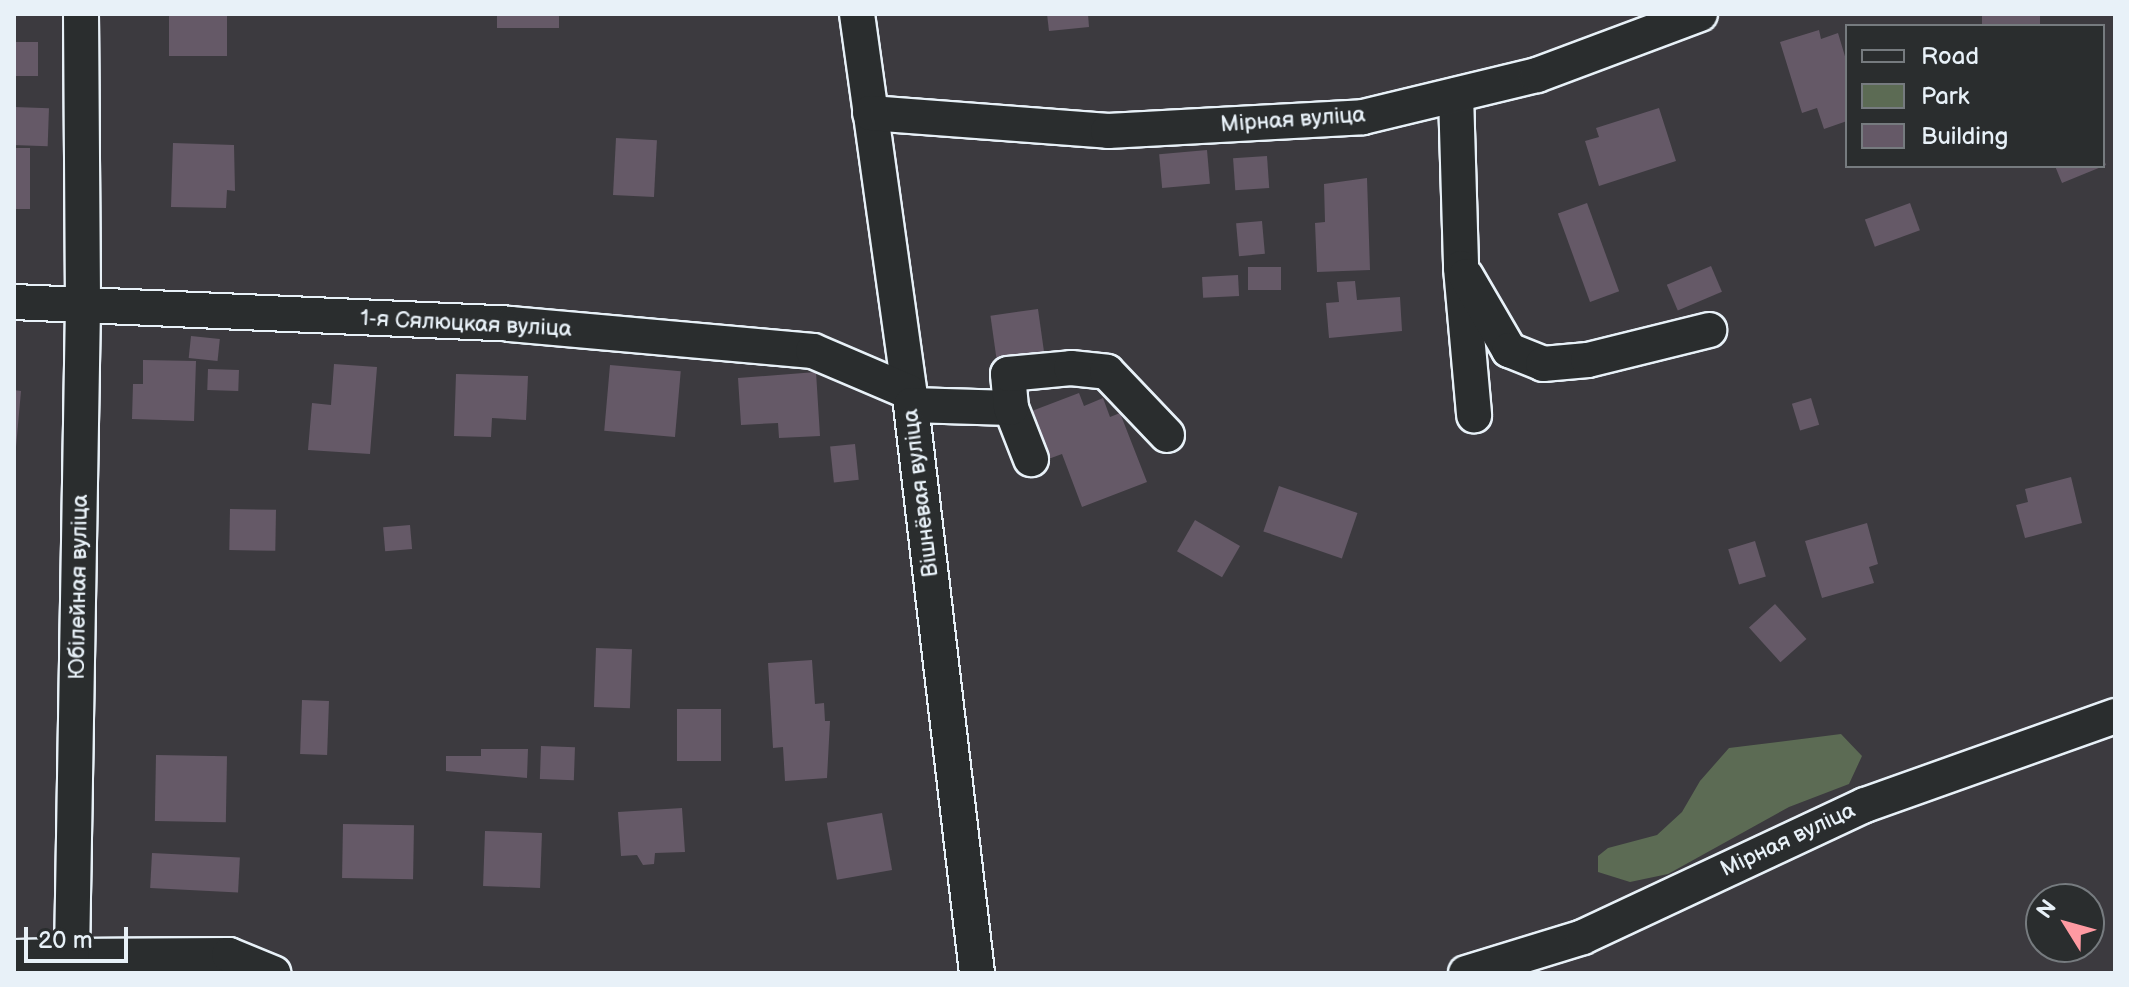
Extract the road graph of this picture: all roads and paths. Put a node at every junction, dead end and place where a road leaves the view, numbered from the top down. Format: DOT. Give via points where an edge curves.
graph roads {
  1 [pos="81,14"];
  2 [pos="857,14"];
  3 [pos="1700,14"];
  4 [pos="1456,95"];
  5 [pos="870,113"];
  6 [pos="1461,268"];
  7 [pos="14,302"];
  8 [pos="83,306"];
  9 [pos="1709,330"];
  10 [pos="910,399"];
  11 [pos="1011,408"];
  12 [pos="1474,415"];
  13 [pos="1167,435"];
  14 [pos="1031,459"];
  15 [pos="2115,716"];
  16 [pos="72,956"];
  17 [pos="14,957"];
  18 [pos="273,973"];
  19 [pos="977,973"];
  20 [pos="1466,973"];
  1 -- 8 [label="street, Юбілейная вуліца"];
  2 -- 5 [label="street, Вішнёвая вуліца"];
  3 -- 4 [label="street, Мірная вуліца" via="1537,75"];
  4 -- 5 [label="street, Мірная вуліца" via="1363,117 1108,131"];
  4 -- 6 [label="street"];
  5 -- 10 [label="street, Вішнёвая вуліца"];
  6 -- 9 [label="street" via="1509,350 1543,364 1588,360"];
  6 -- 12 [label="street"];
  7 -- 8 [label="street, 1-я Сялюцкая вуліца"];
  8 -- 10 [label="street, 1-я Сялюцкая вуліца" via="510,324 813,351"];
  8 -- 16 [label="street, Юбілейная вуліца"];
  10 -- 11 [label="street"];
  10 -- 19 [label="street, Вішнёвая вуліца"];
  11 -- 13 [label="street" via="1008,374 1071,368 1107,372"];
  11 -- 14 [label="street"];
  15 -- 20 [label="street, Мірная вуліца" via="1865,805 1583,937"];
  16 -- 17 [label="street"];
  16 -- 18 [label="street" via="229,955"];
}
